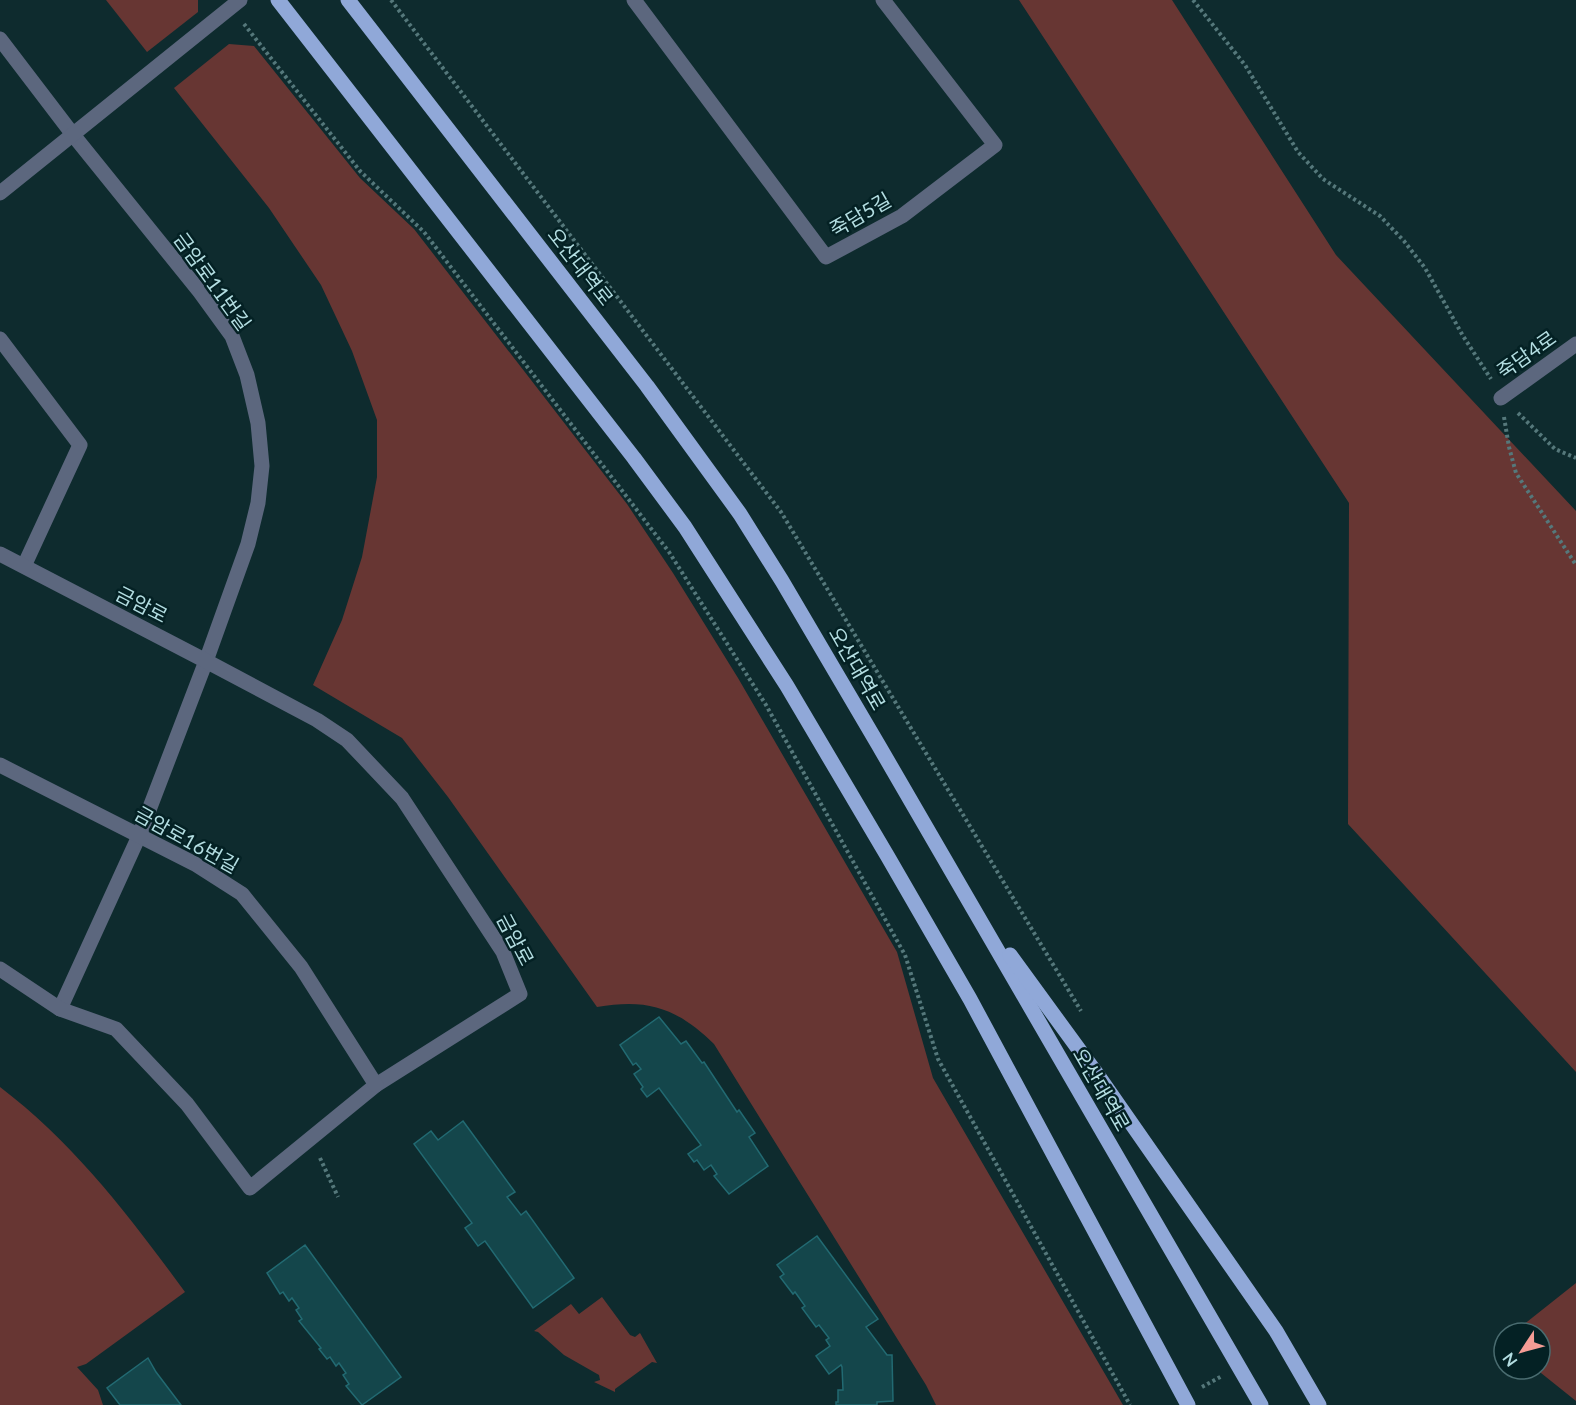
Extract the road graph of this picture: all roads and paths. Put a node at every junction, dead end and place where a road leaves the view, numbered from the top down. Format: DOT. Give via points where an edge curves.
graph roads {
  1 [pos="278,0"];
  2 [pos="348,0"];
  3 [pos="634,0"];
  4 [pos="883,0"];
  5 [pos="1193,0"];
  6 [pos="236,4"];
  7 [pos="0,39"];
  8 [pos="74,136"];
  9 [pos="0,193"];
  10 [pos="0,339"];
  11 [pos="1576,344"];
  12 [pos="1501,398"];
  13 [pos="1576,458"];
  14 [pos="0,554"];
  15 [pos="1576,565"];
  16 [pos="24,566"];
  17 [pos="206,661"];
  18 [pos="0,765"];
  19 [pos="139,836"];
  20 [pos="965,893"];
  21 [pos="0,969"];
  22 [pos="60,1008"];
  23 [pos="376,1085"];
  24 [pos="311,1138"];
  25 [pos="339,1197"];
  26 [pos="1130,1405"];
  27 [pos="1188,1405"];
  28 [pos="1261,1405"];
  29 [pos="1319,1405"];
  1 -- 27 [label="main road" via="691,537 787,686 946,958"];
  2 -- 20 [label="main road, 오산대역로" via="647,386 740,514"];
  3 -- 4 [label="street, 죽담5길" via="826,257 902,216 995,146"];
  5 -- 12 [label="path" via="1245,65 1298,152 1323,179 1380,216 1425,268"];
  6 -- 8 [label="street"];
  6 -- 26 [label="path" via="360,171 424,232 669,552 766,705 904,955 938,1059"];
  7 -- 8 [label="street, 금암로11번길"];
  8 -- 9 [label="street"];
  8 -- 17 [label="street, 금암로11번길" via="200,292 231,336 248,375 262,466 258,503 248,544"];
  10 -- 16 [label="street" via="80,445"];
  11 -- 12 [label="street, 죽담4로"];
  12 -- 13 [label="path" via="1555,449"];
  12 -- 15 [label="path" via="1516,473"];
  14 -- 16 [label="street, 금암로"];
  16 -- 17 [label="street, 금암로"];
  17 -- 19 [label="street, 금암로11번길"];
  17 -- 23 [label="street, 금암로" via="347,740 402,798 503,952 520,994"];
  18 -- 19 [label="street, 금암로16번길"];
  19 -- 22 [label="street, 금암로11번길"];
  19 -- 23 [label="street, 금암로16번길" via="195,864 242,894 302,967"];
  20 -- 28 [label="main road, 오산대역로"];
  20 -- 29 [label="main road" via="1100,1077 1270,1322"];
  21 -- 22 [label="street, 금암로"];
  22 -- 24 [label="street, 금암로" via="116,1029 187,1104 250,1188"];
  23 -- 24 [label="street, 금암로"];
  24 -- 25 [label="path"];
}
